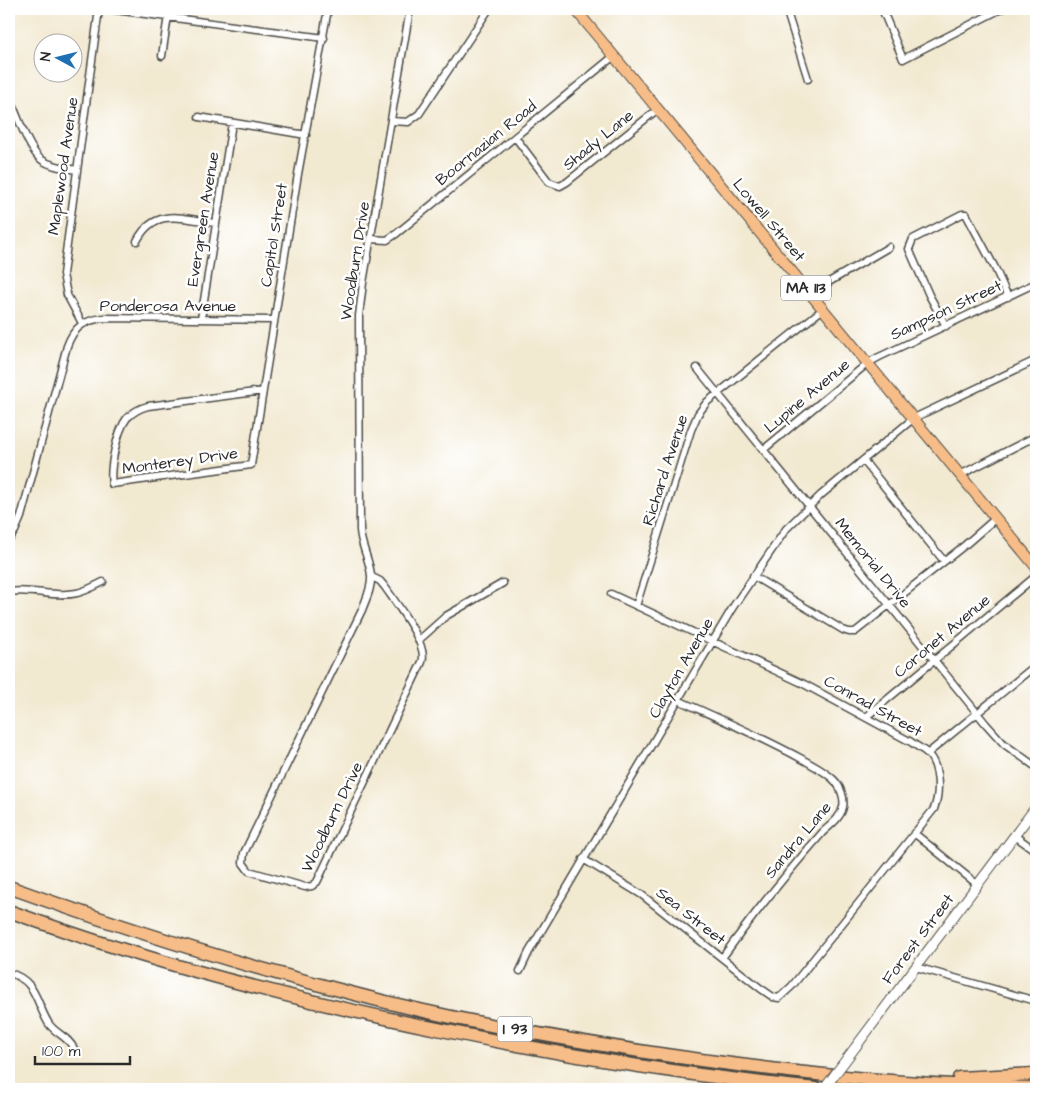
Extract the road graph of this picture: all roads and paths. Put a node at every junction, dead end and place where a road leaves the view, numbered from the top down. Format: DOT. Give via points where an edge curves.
graph roads {
  1 [pos="99,9"];
  2 [pos="108,9"];
  3 [pos="169,9"];
  4 [pos="328,9"];
  5 [pos="410,9"];
  6 [pos="488,9"];
  7 [pos="575,9"];
  8 [pos="786,9"];
  9 [pos="882,9"];
  10 [pos="1001,9"];
  11 [pos="168,17"];
  12 [pos="324,38"];
  13 [pos="162,56"];
  14 [pos="614,56"];
  15 [pos="808,79"];
  16 [pos="9,94"];
  17 [pos="658,109"];
  18 [pos="198,117"];
  19 [pos="391,121"];
  20 [pos="232,123"];
  21 [pos="306,134"];
  22 [pos="515,137"];
  23 [pos="77,170"];
  24 [pos="216,223"];
  25 [pos="371,239"];
  26 [pos="137,241"];
  27 [pos="888,247"];
  28 [pos="1036,283"];
  29 [pos="810,293"];
  30 [pos="1008,297"];
  31 [pos="824,309"];
  32 [pos="201,319"];
  33 [pos="274,320"];
  34 [pos="82,323"];
  35 [pos="946,326"];
  36 [pos="1036,360"];
  37 [pos="868,363"];
  38 [pos="697,368"];
  39 [pos="263,391"];
  40 [pos="718,394"];
  41 [pos="914,418"];
  42 [pos="1036,436"];
  43 [pos="764,450"];
  44 [pos="863,460"];
  45 [pos="251,465"];
  46 [pos="960,474"];
  47 [pos="809,506"];
  48 [pos="996,518"];
  49 [pos="9,539"];
  50 [pos="944,561"];
  51 [pos="1036,567"];
  52 [pos="753,576"];
  53 [pos="1036,576"];
  54 [pos="372,577"];
  55 [pos="103,582"];
  56 [pos="503,583"];
  57 [pos="9,592"];
  58 [pos="611,594"];
  59 [pos="889,605"];
  60 [pos="636,606"];
  61 [pos="419,640"];
  62 [pos="713,641"];
  63 [pos="934,660"];
  64 [pos="1036,665"];
  65 [pos="678,700"];
  66 [pos="977,713"];
  67 [pos="866,717"];
  68 [pos="927,754"];
  69 [pos="1036,767"];
  70 [pos="1036,808"];
  71 [pos="914,833"];
  72 [pos="1015,836"];
  73 [pos="1036,852"];
  74 [pos="584,859"];
  75 [pos="978,885"];
  76 [pos="9,888"];
  77 [pos="9,911"];
  78 [pos="722,958"];
  79 [pos="916,967"];
  80 [pos="520,971"];
  81 [pos="9,973"];
  82 [pos="779,998"];
  83 [pos="1036,1000"];
  84 [pos="74,1049"];
  85 [pos="1036,1074"];
  86 [pos="886,1080"];
  87 [pos="1036,1088"];
  88 [pos="816,1089"];
  89 [pos="824,1089"];
  1 -- 23 [label="street, Maplewood Avenue"];
  2 -- 11 [label="street"];
  3 -- 11 [label="street"];
  4 -- 12 [label="street, Capitol Street"];
  5 -- 19 [label="street, Woodburn Drive"];
  6 -- 19 [label="street" via="419,114 408,122"];
  7 -- 14 [label="main road, Lowell Street / MA 113"];
  8 -- 15 [label="street"];
  9 -- 10 [label="street" via="903,59"];
  11 -- 12 [label="street"];
  11 -- 13 [label="street"];
  12 -- 21 [label="street, Capitol Street"];
  14 -- 17 [label="main road, Lowell Street / MA 113"];
  14 -- 22 [label="street, Boornazian Road"];
  16 -- 23 [label="street" via="38,156 50,164"];
  17 -- 22 [label="street, Shady Lane" via="560,186 549,182"];
  17 -- 29 [label="main road, Lowell Street / MA 113"];
  18 -- 20 [label="street"];
  19 -- 25 [label="street, Woodburn Drive"];
  20 -- 21 [label="street"];
  20 -- 24 [label="street, Evergreen Avenue"];
  21 -- 33 [label="street, Capitol Street"];
  22 -- 25 [label="street, Boornazian Road" via="391,238 382,241"];
  23 -- 34 [label="street, Maplewood Avenue" via="63,274 67,295"];
  24 -- 26 [label="street" via="167,216 151,222"];
  24 -- 32 [label="street, Evergreen Avenue"];
  25 -- 54 [label="street, Woodburn Drive" via="358,331 360,530"];
  27 -- 29 [label="street"];
  28 -- 30 [label="street, Sampson Street"];
  29 -- 31 [label="main road, Lowell Street / MA 113"];
  30 -- 35 [label="street, Sampson Street"];
  30 -- 35 [label="street" via="966,214 962,214 913,239 909,249"];
  31 -- 37 [label="main road, Lowell Street / MA 113"];
  31 -- 40 [label="street, Richard Avenue"];
  32 -- 33 [label="street, Ponderosa Avenue"];
  32 -- 34 [label="street, Ponderosa Avenue" via="104,318"];
  33 -- 39 [label="street, Capitol Street"];
  34 -- 49 [label="street, Ponderosa Avenue" via="67,346 23,509"];
  35 -- 37 [label="street, Sampson Street"];
  36 -- 41 [label="street, Clayton Avenue"];
  37 -- 41 [label="main road, Lowell Street / MA 113"];
  37 -- 43 [label="street, Lupine Avenue"];
  38 -- 40 [label="street, Memorial Drive"];
  39 -- 45 [label="street, Capitol Street"];
  39 -- 45 [label="street, Monterey Drive" via="138,410 127,418 121,429 111,476 112,484"];
  40 -- 43 [label="street, Memorial Drive"];
  40 -- 60 [label="street, Richard Avenue" via="702,407 694,422"];
  41 -- 44 [label="street, Clayton Avenue"];
  41 -- 46 [label="main road, Lowell Street / MA 113"];
  42 -- 46 [label="street"];
  43 -- 47 [label="street, Memorial Drive"];
  44 -- 47 [label="street, Clayton Avenue"];
  44 -- 50 [label="street"];
  46 -- 48 [label="main road, Lowell Street / MA 113"];
  47 -- 52 [label="street, Clayton Avenue" via="786,529"];
  47 -- 59 [label="street, Memorial Drive"];
  48 -- 50 [label="street"];
  48 -- 51 [label="main road, Lowell Street / MA 113"];
  50 -- 59 [label="street"];
  52 -- 59 [label="street" via="850,632 855,632"];
  52 -- 62 [label="street, Clayton Avenue"];
  53 -- 63 [label="street, Coronet Avenue"];
  54 -- 61 [label="street, Woodburn Drive" via="385,587"];
  54 -- 61 [label="street, Woodburn Drive" via="362,610 244,853 242,861 247,869 305,887 317,882 422,662 424,652"];
  55 -- 57 [label="street" via="71,594 26,590"];
  56 -- 61 [label="street" via="446,616"];
  58 -- 60 [label="street, Conrad Street"];
  59 -- 63 [label="street, Memorial Drive"];
  60 -- 62 [label="street, Conrad Street"];
  62 -- 65 [label="street, Clayton Avenue"];
  62 -- 67 [label="street, Conrad Street"];
  63 -- 66 [label="street, Memorial Drive"];
  63 -- 67 [label="street, Coronet Avenue"];
  64 -- 66 [label="street"];
  65 -- 74 [label="street, Clayton Avenue"];
  65 -- 78 [label="street, Sandra Lane" via="776,745 822,771 840,788 843,798 843,808 838,817 778,885"];
  66 -- 68 [label="street"];
  66 -- 69 [label="street, Memorial Drive" via="1004,744"];
  67 -- 68 [label="street, Conrad Street"];
  68 -- 71 [label="street, Conrad Street" via="934,762 937,801"];
  70 -- 72 [label="street, Forest Street"];
  71 -- 75 [label="street"];
  71 -- 82 [label="street, Conrad Street"];
  72 -- 73 [label="street"];
  72 -- 75 [label="street, Forest Street"];
  74 -- 78 [label="street, Sea Street" via="642,895"];
  74 -- 80 [label="street, Clayton Avenue"];
  75 -- 79 [label="street, Forest Street"];
  76 -- 86 [label="highway, I 93" via="267,970 424,1011 634,1050 760,1068"];
  77 -- 88 [label="highway, I 93" via="88,939 346,1010 595,1060"];
  78 -- 82 [label="street, Sea Street" via="764,991"];
  79 -- 83 [label="street"];
  79 -- 89 [label="street, Forest Street, bridge"];
  81 -- 84 [label="street" via="29,985 49,1024"];
  85 -- 86 [label="highway"];
  86 -- 87 [label="highway, I 93"];
}
